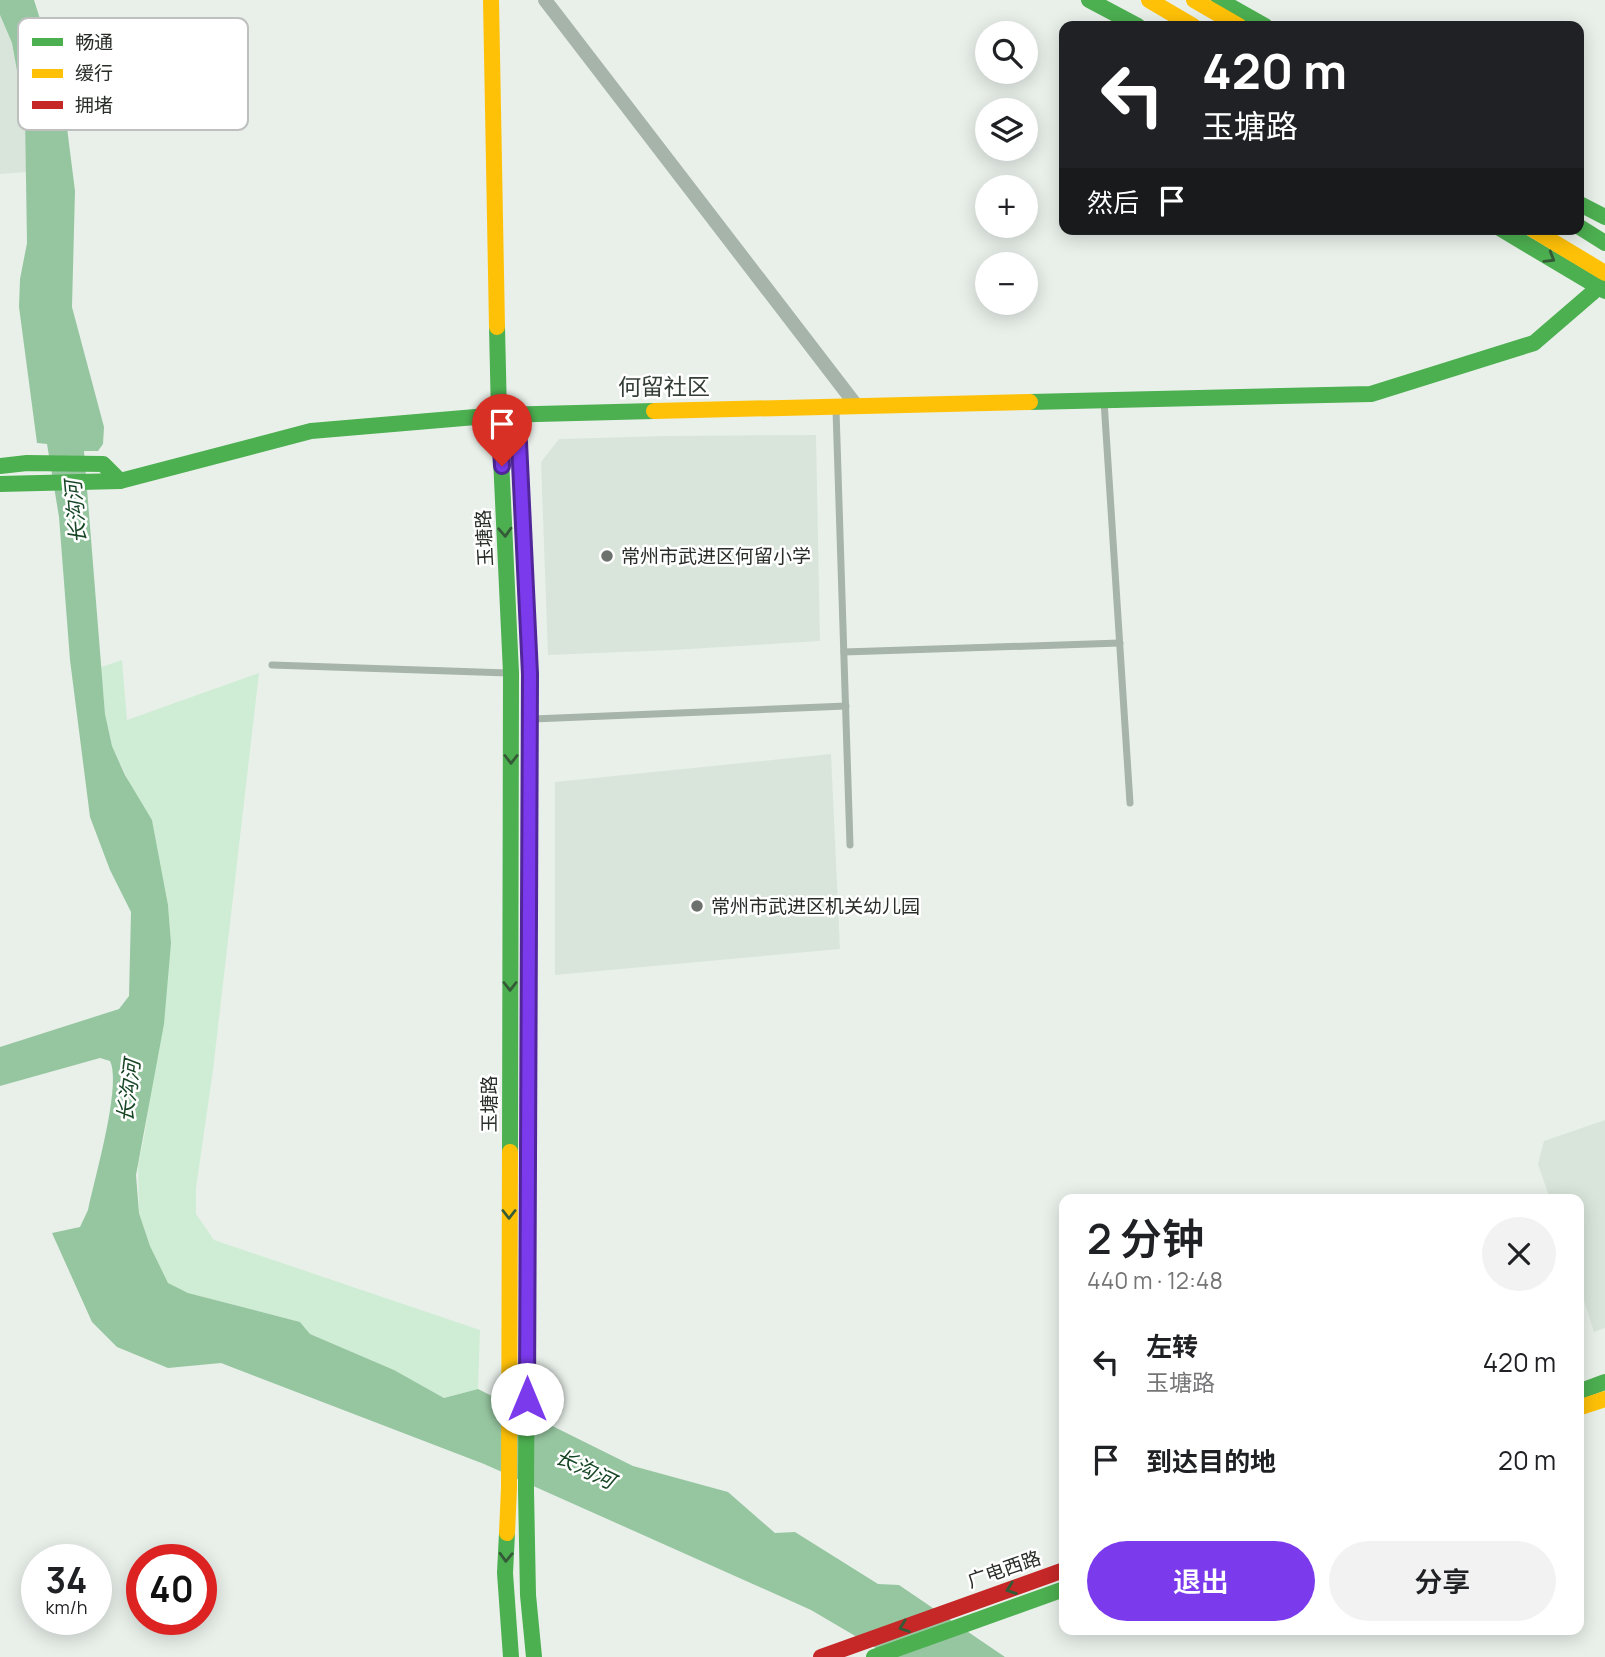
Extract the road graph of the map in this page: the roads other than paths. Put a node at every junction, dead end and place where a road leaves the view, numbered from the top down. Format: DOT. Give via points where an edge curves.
graph roads {
  1 [pos="491,0"];
  2 [pos="545,0"];
  3 [pos="1089,0"];
  4 [pos="1149,0"];
  5 [pos="1194,0"];
  6 [pos="1219,0"];
  7 [pos="1129,21"];
  8 [pos="1185,21"];
  9 [pos="1230,21"];
  10 [pos="1256,21"];
  11 [pos="1584,206"];
  12 [pos="1605,218"];
  13 [pos="1584,230"];
  14 [pos="1512,235"];
  15 [pos="1540,235"];
  16 [pos="1605,243"];
  17 [pos="1603,284"];
  18 [pos="1104,400"];
  19 [pos="856,405"];
  20 [pos="836,406"];
  21 [pos="499,415"];
  22 [pos="0,466"];
  23 [pos="120,481"];
  24 [pos="0,484"];
  25 [pos="1120,643"];
  26 [pos="844,652"];
  27 [pos="272,664"];
  28 [pos="511,673"];
  29 [pos="530,674"];
  30 [pos="846,706"];
  31 [pos="530,719"];
  32 [pos="511,721"];
  33 [pos="1130,803"];
  34 [pos="850,845"];
  35 [pos="1605,1382"];
  36 [pos="1584,1390"];
  37 [pos="1605,1399"];
  38 [pos="1584,1406"];
  39 [pos="1059,1572"];
  40 [pos="1059,1591"];
  41 [pos="511,1657"];
  42 [pos="534,1657"];
  43 [pos="821,1657"];
  44 [pos="874,1657"];
  1 -- 21 [label="main road"];
  2 -- 19 [label="street"];
  3 -- 7 [label="main road"];
  4 -- 8 [label="main road"];
  5 -- 9 [label="main road"];
  6 -- 10 [label="main road"];
  11 -- 12 [label="main road"];
  13 -- 16 [label="main road"];
  14 -- 17 [label="main road, one-way"];
  15 -- 17 [label="main road"];
  17 -- 18 [label="main road" via="1534,343 1371,394"];
  18 -- 19 [label="main road"];
  18 -- 25 [label="lane"];
  19 -- 20 [label="main road"];
  20 -- 21 [label="main road"];
  20 -- 26 [label="lane"];
  21 -- 23 [label="main road" via="311,431"];
  21 -- 28 [label="main road, 玉塘路, one-way"];
  21 -- 29 [label="main road, 玉塘路" via="519,442"];
  22 -- 23 [label="main road" via="98,464"];
  23 -- 24 [label="main road"];
  25 -- 26 [label="lane"];
  25 -- 33 [label="lane"];
  26 -- 30 [label="lane"];
  27 -- 28 [label="lane"];
  28 -- 29 [label="lane"];
  28 -- 32 [label="main road, 玉塘路"];
  29 -- 31 [label="main road, 玉塘路"];
  30 -- 31 [label="lane"];
  30 -- 34 [label="lane"];
  31 -- 32 [label="lane"];
  31 -- 42 [label="main road, 玉塘路" via="526,1490"];
  32 -- 41 [label="main road, 玉塘路, one-way" via="505,1573"];
  35 -- 36 [label="main road"];
  37 -- 38 [label="main road"];
  39 -- 43 [label="main road, 广电西路, one-way"];
  40 -- 44 [label="main road, 广电西路"];
}
